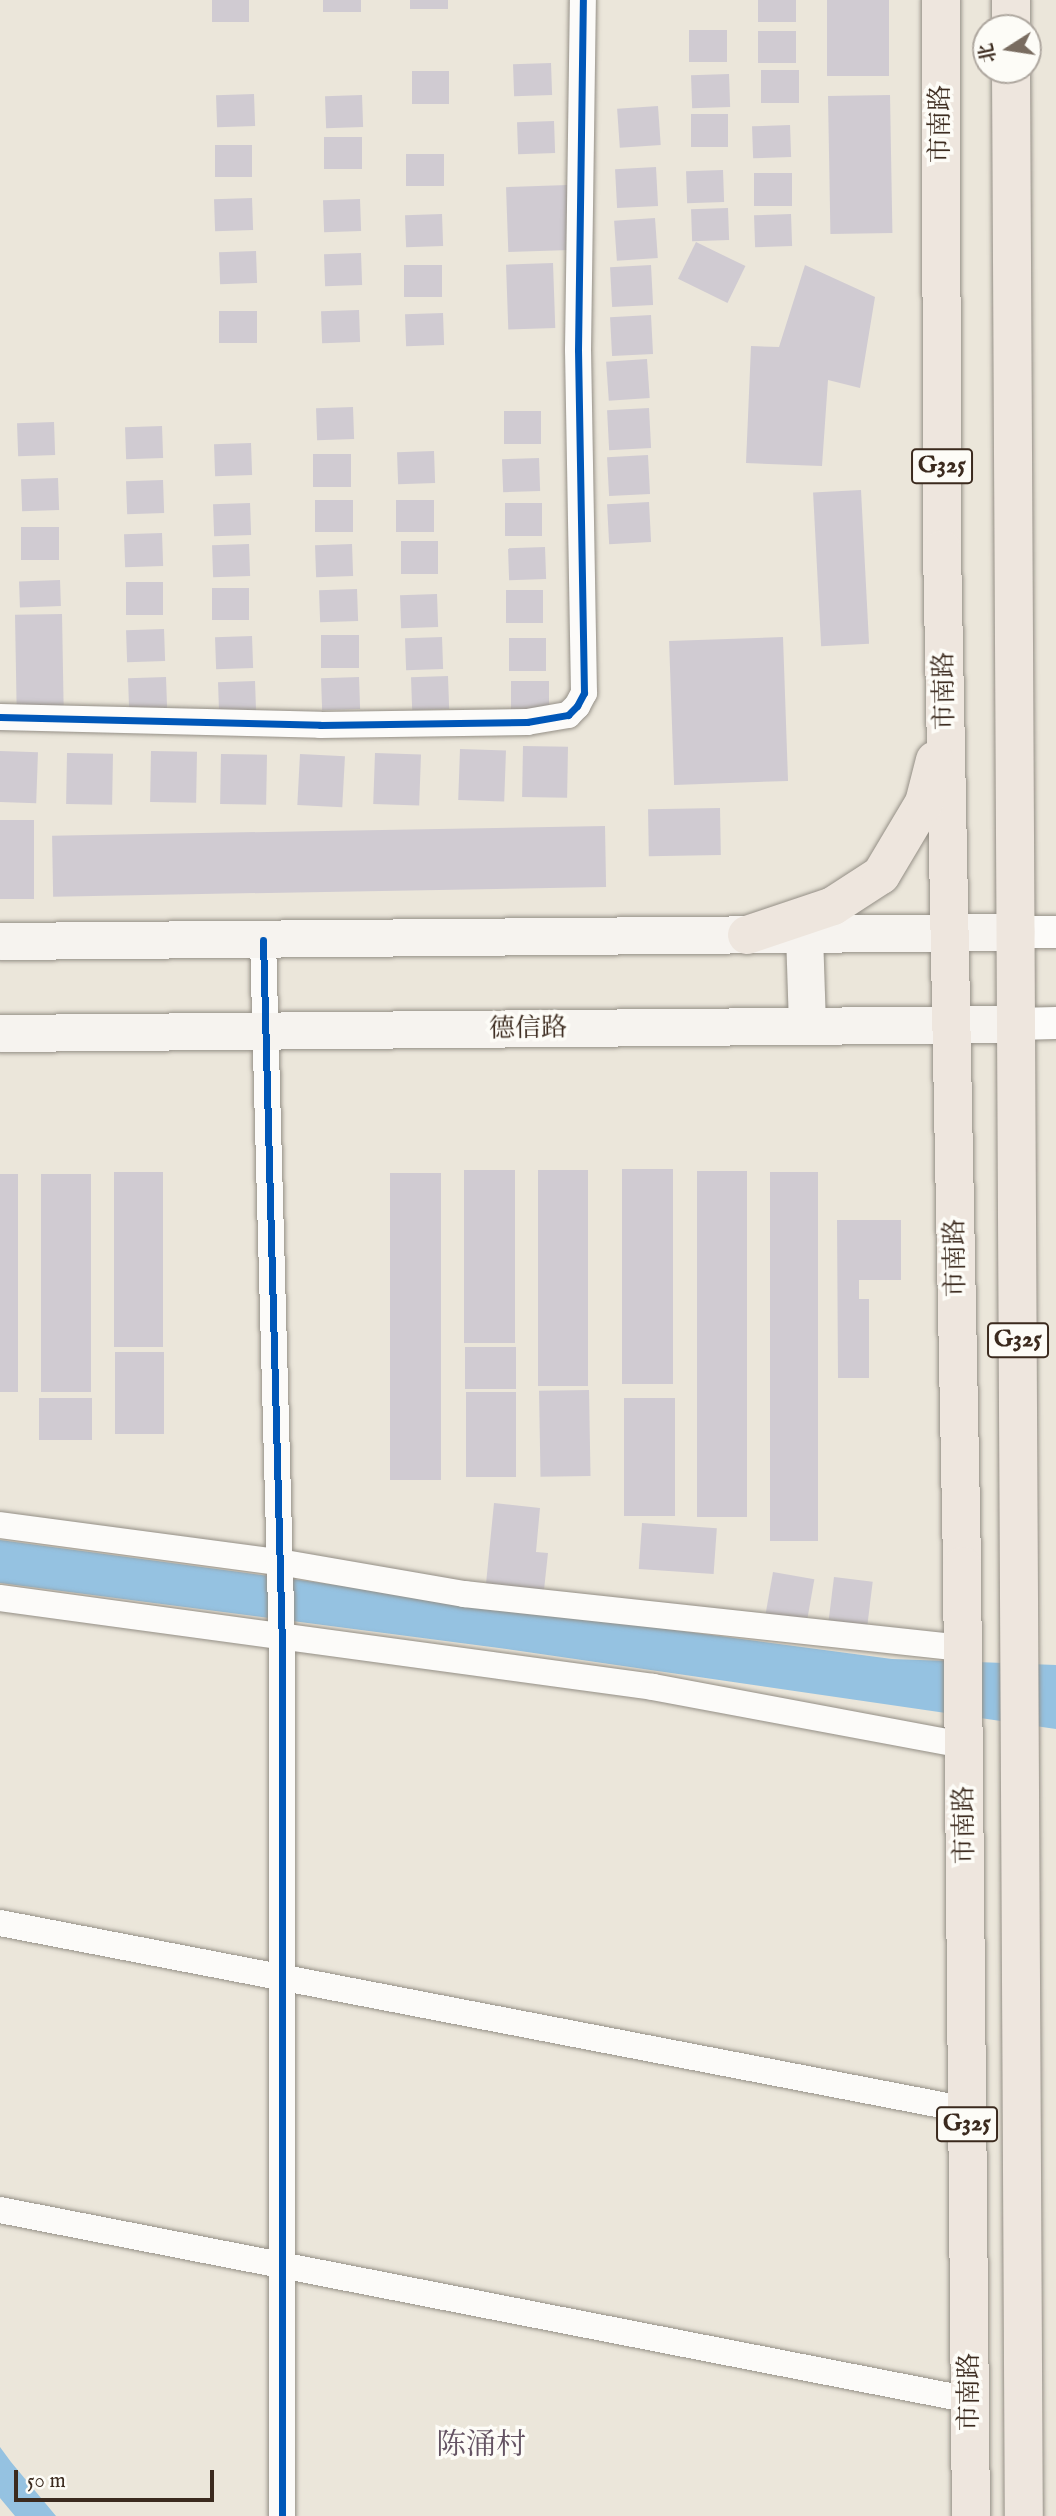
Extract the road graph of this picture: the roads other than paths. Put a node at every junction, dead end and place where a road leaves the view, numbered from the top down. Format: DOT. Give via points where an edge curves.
graph roads {
  1 [pos="583,0"];
  2 [pos="941,0"];
  3 [pos="1011,84"];
  4 [pos="945,713"];
  5 [pos="0,717"];
  6 [pos="1016,932"];
  7 [pos="1056,932"];
  8 [pos="950,933"];
  9 [pos="804,934"];
  10 [pos="747,935"];
  11 [pos="263,940"];
  12 [pos="0,941"];
  13 [pos="1056,1023"];
  14 [pos="1016,1024"];
  15 [pos="951,1025"];
  16 [pos="807,1026"];
  17 [pos="266,1032"];
  18 [pos="0,1033"];
  19 [pos="0,1525"];
  20 [pos="280,1567"];
  21 [pos="0,1598"];
  22 [pos="281,1630"];
  23 [pos="962,1651"];
  24 [pos="964,1738"];
  25 [pos="0,1923"];
  26 [pos="283,1978"];
  27 [pos="967,2110"];
  28 [pos="0,2210"];
  29 [pos="283,2265"];
  30 [pos="970,2400"];
  31 [pos="282,2516"];
  32 [pos="971,2516"];
  33 [pos="1024,2516"];
  1 -- 5 [label="street" via="578,351 584,693 578,706 568,715 527,722 320,724"];
  2 -- 4 [label="highway, 市南路 / G325"];
  3 -- 6 [label="highway, 市南路 / G325"];
  4 -- 8 [label="highway, 市南路 / G325"];
  4 -- 10 [label="highway" via="924,803 881,875 833,906"];
  6 -- 7 [label="street"];
  6 -- 8 [label="main road"];
  6 -- 14 [label="highway, 市南路 / G325"];
  8 -- 9 [label="main road"];
  8 -- 15 [label="highway, 市南路 / G325"];
  9 -- 10 [label="main road"];
  9 -- 16 [label="main road"];
  10 -- 11 [label="main road"];
  11 -- 12 [label="main road"];
  11 -- 17 [label="street"];
  13 -- 14 [label="street, 德信路"];
  14 -- 15 [label="main road, 德信路"];
  14 -- 33 [label="highway, 市南路 / G325"];
  15 -- 16 [label="main road, 德信路"];
  15 -- 23 [label="highway, 市南路 / G325"];
  16 -- 17 [label="main road, 德信路"];
  17 -- 18 [label="main road, 德信路"];
  17 -- 20 [label="street"];
  19 -- 20 [label="street"];
  20 -- 22 [label="street"];
  20 -- 23 [label="street" via="464,1594"];
  21 -- 22 [label="street"];
  22 -- 24 [label="street"];
  22 -- 26 [label="street"];
  23 -- 24 [label="highway, 市南路 / G325"];
  24 -- 27 [label="highway, 市南路 / G325"];
  25 -- 26 [label="street"];
  26 -- 27 [label="street"];
  26 -- 29 [label="street"];
  27 -- 30 [label="highway, 市南路 / G325"];
  28 -- 29 [label="street"];
  29 -- 30 [label="street"];
  29 -- 31 [label="street"];
  30 -- 32 [label="highway, 市南路 / G325"];
}
